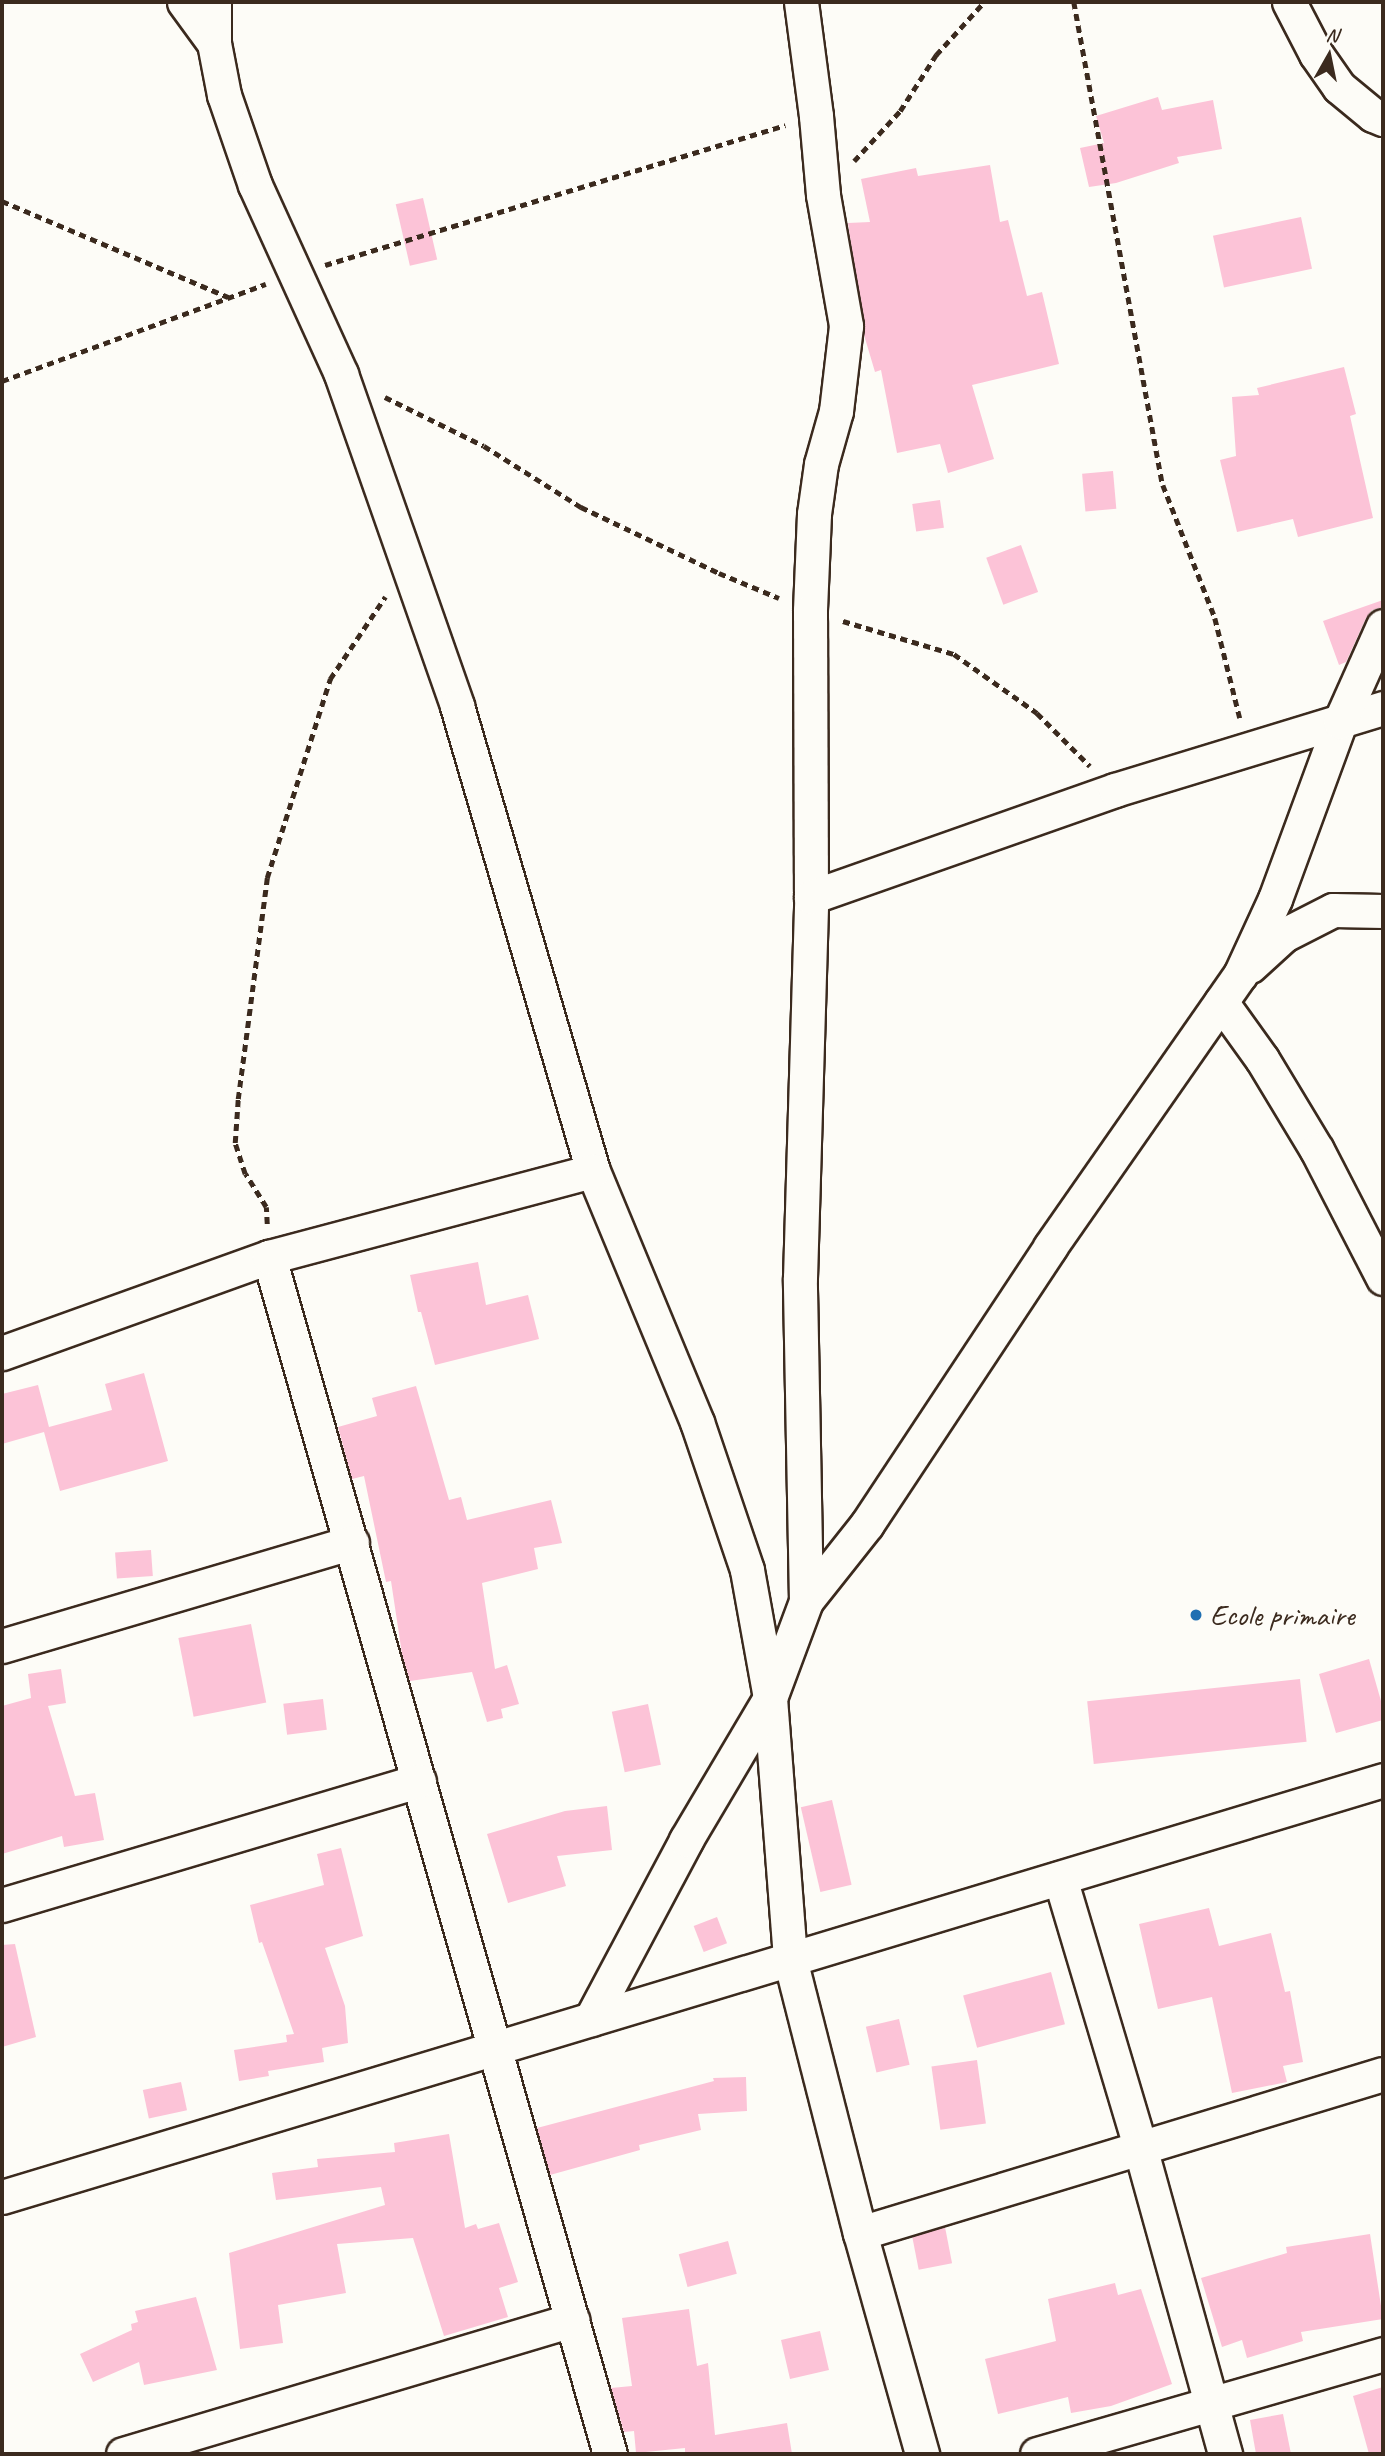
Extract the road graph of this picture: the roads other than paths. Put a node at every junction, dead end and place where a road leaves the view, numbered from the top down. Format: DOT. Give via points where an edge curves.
graph roads {
  1 [pos="184,2"];
  2 [pos="214,2"];
  3 [pos="801,2"];
  4 [pos="1289,2"];
  5 [pos="215,43"];
  6 [pos="1383,118"];
  7 [pos="1383,626"];
  8 [pos="1383,708"];
  9 [pos="1340,722"];
  10 [pos="811,897"];
  11 [pos="1383,911"];
  12 [pos="1240,975"];
  13 [pos="1221,1002"];
  14 [pos="593,1171"];
  15 [pos="269,1257"];
  16 [pos="1383,1278"];
  17 [pos="2,1353"];
  18 [pos="352,1542"];
  19 [pos="806,1601"];
  20 [pos="2,1646"];
  21 [pos="770,1698"];
  22 [pos="1383,1780"];
  23 [pos="419,1781"];
  24 [pos="1060,1878"];
  25 [pos="2,1905"];
  26 [pos="790,1959"];
  27 [pos="591,2019"];
  28 [pos="495,2048"];
  29 [pos="1383,2074"];
  30 [pos="1140,2147"];
  31 [pos="2,2197"];
  32 [pos="860,2233"];
  33 [pos="572,2320"];
  34 [pos="1383,2354"];
  35 [pos="1211,2404"];
  36 [pos="122,2454"];
  37 [pos="610,2454"];
  38 [pos="922,2454"];
  39 [pos="1037,2454"];
  40 [pos="1225,2454"];
  1 -- 5 [label="street"];
  2 -- 5 [label="street"];
  3 -- 10 [label="street" via="822,195 846,326 836,411 821,464 814,514"];
  4 -- 6 [label="street" via="1339,87"];
  5 -- 14 [label="street" via="224,95 255,185 341,374 457,706"];
  7 -- 9 [label="street"];
  8 -- 9 [label="street"];
  9 -- 10 [label="street" via="1115,790"];
  9 -- 12 [label="street" via="1275,899"];
  10 -- 19 [label="street" via="800,1278"];
  11 -- 12 [label="street" via="1333,910 1284,935"];
  12 -- 13 [label="street"];
  13 -- 16 [label="street" via="1317,1150"];
  13 -- 19 [label="street" via="1050,1247 867,1524"];
  14 -- 15 [label="street"];
  14 -- 21 [label="street" via="727,1504 747,1570"];
  15 -- 17 [label="street"];
  15 -- 18 [label="street"];
  18 -- 20 [label="street"];
  18 -- 23 [label="street"];
  19 -- 21 [label="street"];
  21 -- 26 [label="street"];
  21 -- 27 [label="street" via="686,1840"];
  22 -- 24 [label="street"];
  23 -- 25 [label="street"];
  23 -- 28 [label="street"];
  24 -- 26 [label="street"];
  24 -- 30 [label="street"];
  26 -- 27 [label="street"];
  26 -- 32 [label="street"];
  27 -- 28 [label="street"];
  28 -- 31 [label="street"];
  28 -- 33 [label="street"];
  29 -- 30 [label="street"];
  30 -- 32 [label="street"];
  30 -- 35 [label="street"];
  32 -- 38 [label="street"];
  33 -- 36 [label="street"];
  33 -- 37 [label="street"];
  34 -- 35 [label="street"];
  35 -- 39 [label="street"];
  35 -- 40 [label="street"];
}
